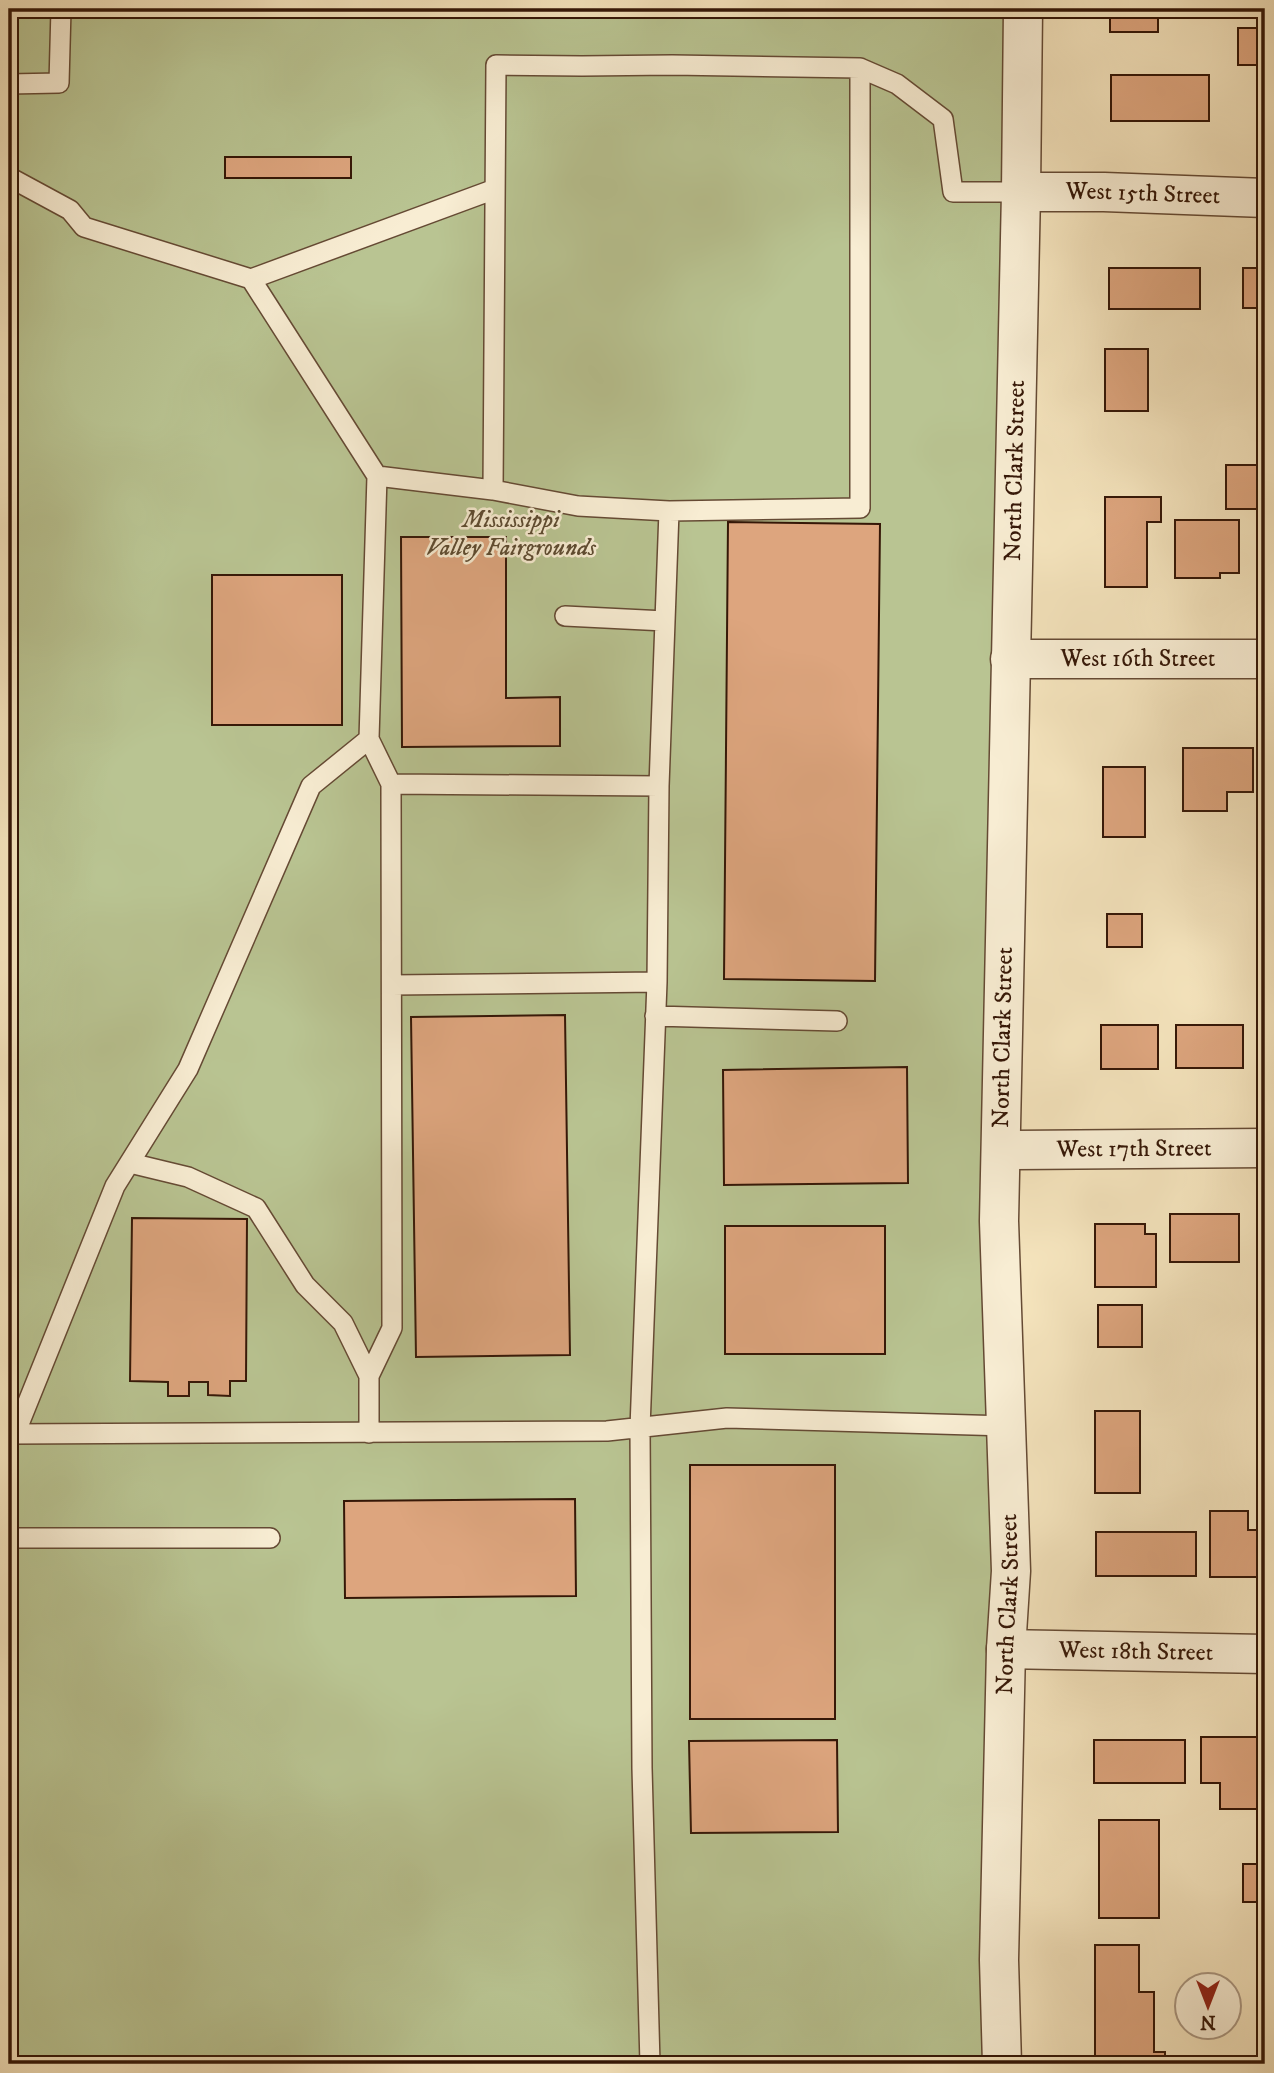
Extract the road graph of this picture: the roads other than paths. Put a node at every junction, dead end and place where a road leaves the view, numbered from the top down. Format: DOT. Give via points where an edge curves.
graph roads {
  1 [pos="61,9"];
  2 [pos="1023,9"];
  3 [pos="860,68"];
  4 [pos="9,83"];
  5 [pos="9,177"];
  6 [pos="495,189"];
  7 [pos="1021,192"];
  8 [pos="1265,198"];
  9 [pos="251,279"];
  10 [pos="377,476"];
  11 [pos="493,490"];
  12 [pos="669,511"];
  13 [pos="565,616"];
  14 [pos="665,621"];
  15 [pos="1010,659"];
  16 [pos="1265,659"];
  17 [pos="369,739"];
  18 [pos="391,785"];
  19 [pos="659,786"];
  20 [pos="657,982"];
  21 [pos="392,985"];
  22 [pos="656,1016"];
  23 [pos="836,1021"];
  24 [pos="1265,1148"];
  25 [pos="1001,1150"];
  26 [pos="130,1163"];
  27 [pos="369,1376"];
  28 [pos="1007,1426"];
  29 [pos="640,1427"];
  30 [pos="369,1433"];
  31 [pos="12,1434"];
  32 [pos="9,1538"];
  33 [pos="270,1538"];
  34 [pos="1006,1649"];
  35 [pos="1265,1654"];
  36 [pos="650,2064"];
  37 [pos="1002,2064"];
  1 -- 4 [label="lane" via="59,83"];
  2 -- 7 [label="street, North Clark Street"];
  3 -- 6 [label="lane" via="496,65"];
  3 -- 7 [label="lane" via="898,84 943,119 953,192"];
  3 -- 12 [label="lane" via="860,508"];
  5 -- 9 [label="lane" via="70,210 85,227"];
  6 -- 9 [label="lane"];
  6 -- 11 [label="lane"];
  7 -- 8 [label="street, West 15th Street"];
  7 -- 15 [label="street, North Clark Street"];
  9 -- 10 [label="lane"];
  10 -- 11 [label="lane"];
  10 -- 17 [label="lane"];
  11 -- 12 [label="lane" via="578,506"];
  12 -- 14 [label="lane"];
  13 -- 14 [label="lane"];
  14 -- 19 [label="lane"];
  15 -- 16 [label="street, West 16th Street"];
  15 -- 25 [label="street, North Clark Street"];
  17 -- 18 [label="lane"];
  17 -- 26 [label="lane" via="311,786 188,1069"];
  18 -- 19 [label="lane"];
  18 -- 21 [label="lane"];
  19 -- 20 [label="lane"];
  20 -- 21 [label="lane"];
  20 -- 22 [label="lane"];
  21 -- 27 [label="lane" via="392,1328"];
  22 -- 23 [label="lane"];
  22 -- 29 [label="lane"];
  24 -- 25 [label="street, West 17th Street"];
  25 -- 28 [label="street, North Clark Street" via="999,1221"];
  26 -- 27 [label="lane" via="188,1177 256,1208 304,1285 343,1323"];
  26 -- 31 [label="lane" via="115,1186"];
  27 -- 30 [label="lane"];
  28 -- 29 [label="lane" via="727,1418"];
  28 -- 34 [label="street, North Clark Street" via="1012,1571"];
  29 -- 30 [label="lane"];
  29 -- 36 [label="lane"];
  30 -- 31 [label="lane"];
  32 -- 33 [label="lane"];
  34 -- 35 [label="street, West 18th Street"];
  34 -- 37 [label="street, North Clark Street" via="999,1960"];
}
